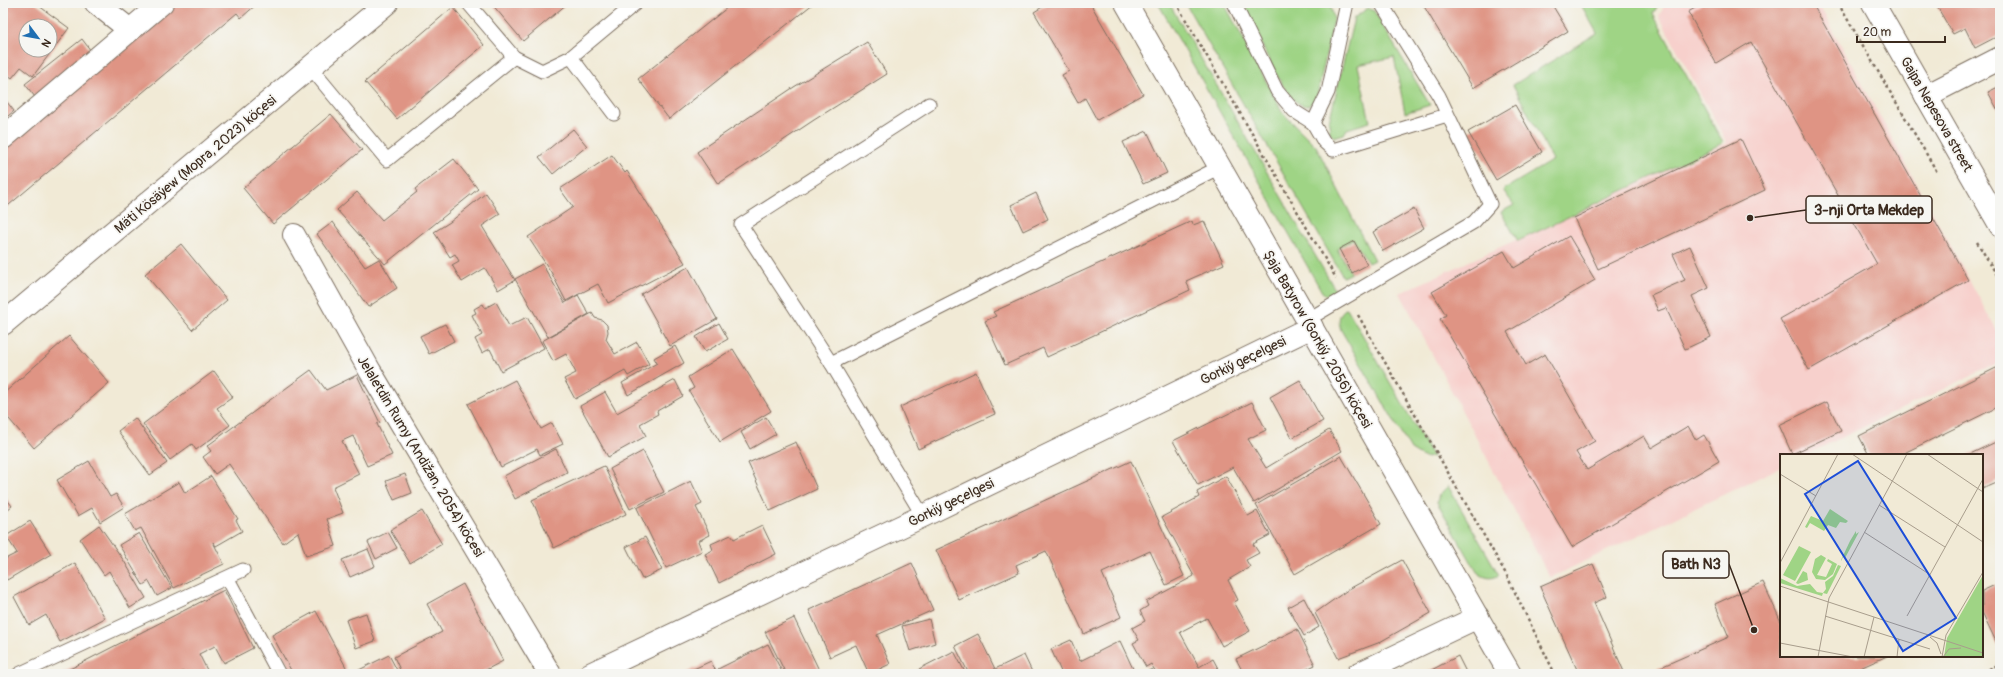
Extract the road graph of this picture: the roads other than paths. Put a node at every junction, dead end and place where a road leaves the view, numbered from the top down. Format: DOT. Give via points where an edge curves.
graph roads {
  1 [pos="96,3"];
  2 [pos="162,3"];
  3 [pos="387,3"];
  4 [pos="468,3"];
  5 [pos="636,3"];
  6 [pos="1126,3"];
  7 [pos="1234,3"];
  8 [pos="1347,3"];
  9 [pos="1381,3"];
  10 [pos="1873,3"];
  11 [pos="130,30"];
  12 [pos="514,57"];
  13 [pos="571,57"];
  14 [pos="2000,58"];
  15 [pos="310,67"];
  16 [pos="1926,96"];
  17 [pos="929,104"];
  18 [pos="614,114"];
  19 [pos="1447,114"];
  20 [pos="1314,123"];
  21 [pos="3,138"];
  22 [pos="1220,167"];
  23 [pos="2000,225"];
  24 [pos="294,235"];
  25 [pos="42,292"];
  26 [pos="3,313"];
  27 [pos="1310,323"];
  28 [pos="3,324"];
  29 [pos="831,363"];
  30 [pos="923,516"];
  31 [pos="243,570"];
  32 [pos="228,578"];
  33 [pos="1478,617"];
  34 [pos="19,674"];
  35 [pos="279,674"];
  36 [pos="550,674"];
  37 [pos="590,674"];
  38 [pos="1358,674"];
  39 [pos="1510,674"];
  1 -- 11 [label="street"];
  2 -- 11 [label="street"];
  3 -- 15 [label="street, Mäti Kösäýew (Mopra, 2023) köçesi"];
  4 -- 12 [label="lane"];
  5 -- 13 [label="lane"];
  6 -- 22 [label="street, Şaja Batyrow (Gorkiý, 2056) köçesi"];
  7 -- 20 [label="lane" via="1277,91 1294,112"];
  8 -- 20 [label="lane" via="1328,92"];
  9 -- 19 [label="lane" via="1440,96"];
  10 -- 16 [label="street, Gaipa Nepesova street"];
  11 -- 21 [label="street"];
  12 -- 13 [label="lane" via="542,71"];
  12 -- 15 [label="lane" via="387,160"];
  13 -- 18 [label="lane"];
  14 -- 16 [label="street"];
  15 -- 25 [label="street, Mäti Kösäýew (Mopra, 2023) köçesi"];
  16 -- 23 [label="street, Gaipa Nepesova street"];
  17 -- 29 [label="lane" via="741,225"];
  19 -- 20 [label="lane" via="1333,150 1324,142"];
  19 -- 27 [label="lane" via="1490,204 1474,222"];
  22 -- 27 [label="street, Şaja Batyrow (Gorkiý, 2056) köçesi"];
  22 -- 29 [label="lane"];
  24 -- 36 [label="street, Jelaletdin Rumy (Andižan, 2054) köçesi" via="370,370"];
  25 -- 26 [label="street"];
  25 -- 28 [label="street, Mäti Kösäýew (Mopra, 2023) köçesi"];
  27 -- 30 [label="street, Gorkiý geçelgesi"];
  27 -- 33 [label="street, Şaja Batyrow (Gorkiý, 2056) köçesi"];
  29 -- 30 [label="lane"];
  30 -- 37 [label="street, Gorkiý geçelgesi"];
  31 -- 32 [label="lane"];
  32 -- 34 [label="lane"];
  32 -- 35 [label="lane"];
  33 -- 38 [label="street"];
  33 -- 39 [label="street, Şaja Batyrow (Gorkiý, 2056) köçesi"];
}
